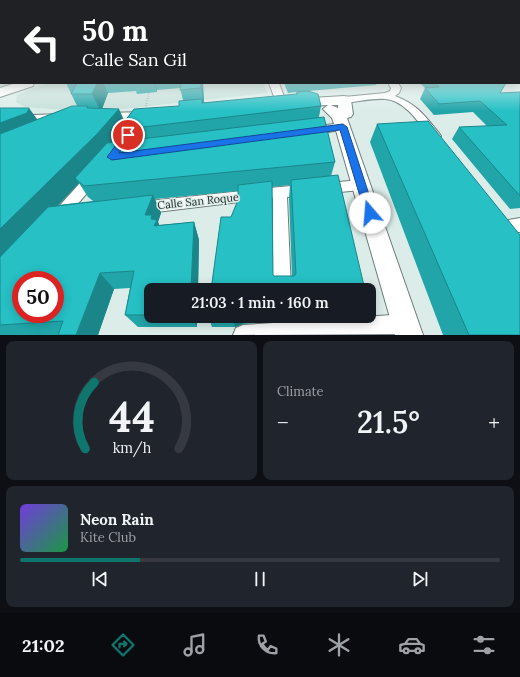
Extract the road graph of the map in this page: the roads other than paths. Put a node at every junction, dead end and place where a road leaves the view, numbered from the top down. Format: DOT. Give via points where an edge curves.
graph roads {
  1 [pos="25,84"];
  2 [pos="274,84"];
  3 [pos="394,84"];
  4 [pos="0,86"];
  5 [pos="0,93"];
  6 [pos="387,96"];
  7 [pos="282,105"];
  8 [pos="266,106"];
  9 [pos="0,113"];
  10 [pos="167,114"];
  11 [pos="342,114"];
  12 [pos="142,116"];
  13 [pos="18,119"];
  14 [pos="78,120"];
  15 [pos="0,121"];
  16 [pos="132,129"];
  17 [pos="58,130"];
  18 [pos="301,132"];
  19 [pos="444,147"];
  20 [pos="101,169"];
  21 [pos="361,185"];
  22 [pos="280,192"];
  23 [pos="130,209"];
  24 [pos="82,214"];
  25 [pos="498,214"];
  26 [pos="59,217"];
  27 [pos="49,228"];
  28 [pos="515,229"];
  29 [pos="282,283"];
  30 [pos="282,325"];
  31 [pos="407,329"];
  32 [pos="242,335"];
  1 -- 5 [label="main road"];
  2 -- 7 [label="street"];
  3 -- 6 [label="street" via="396,88 394,93"];
  4 -- 5 [label="main road"];
  6 -- 11 [label="street"];
  6 -- 19 [label="street" via="415,110"];
  7 -- 8 [label="main road"];
  7 -- 11 [label="main road" via="327,107"];
  9 -- 13 [label="main road"];
  10 -- 12 [label="main road"];
  11 -- 18 [label="street"];
  11 -- 21 [label="main road"];
  12 -- 14 [label="main road"];
  12 -- 16 [label="street"];
  13 -- 14 [label="main road"];
  13 -- 15 [label="main road"];
  14 -- 17 [label="street"];
  20 -- 26 [label="street"];
  21 -- 22 [label="street, Calle San Roque"];
  21 -- 31 [label="main road"];
  22 -- 23 [label="street, Calle San Roque"];
  22 -- 29 [label="street"];
  24 -- 26 [label="street"];
  25 -- 28 [label="street"];
  26 -- 27 [label="street"];
  30 -- 31 [label="street"];
  30 -- 32 [label="street"];
}
